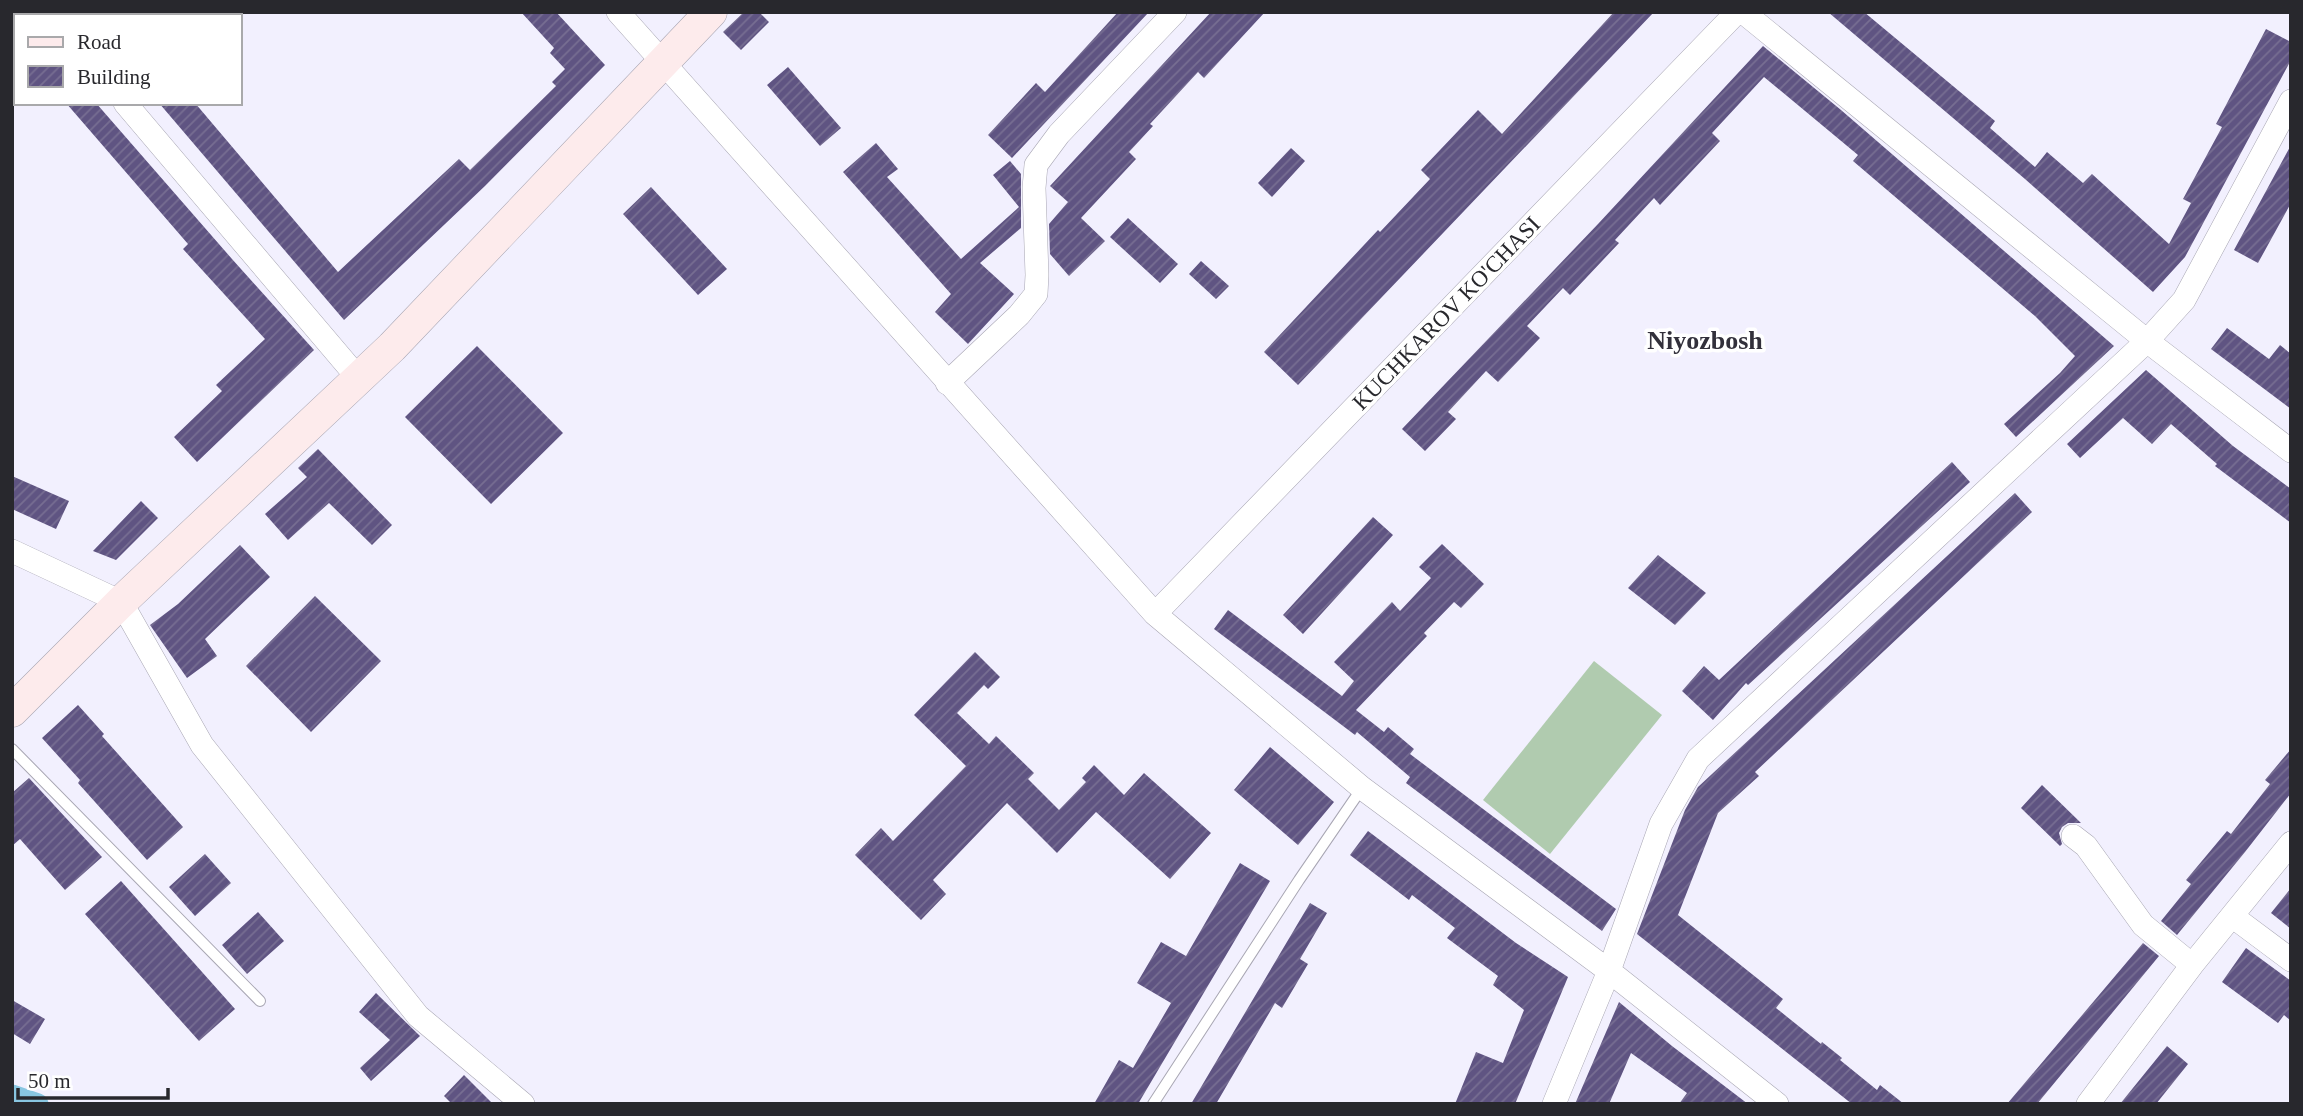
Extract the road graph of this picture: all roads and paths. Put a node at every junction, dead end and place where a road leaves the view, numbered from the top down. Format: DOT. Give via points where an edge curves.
graph roads {
  1 [pos="618,12"];
  2 [pos="711,12"];
  3 [pos="1175,12"];
  4 [pos="1737,12"];
  5 [pos="1743,12"];
  6 [pos="663,62"];
  7 [pos="2291,101"];
  8 [pos="127,105"];
  9 [pos="2147,341"];
  10 [pos="359,379"];
  11 [pos="947,383"];
  12 [pos="2291,451"];
  13 [pos="12,551"];
  14 [pos="121,602"];
  15 [pos="1155,614"];
  16 [pos="12,711"];
  17 [pos="12,748"];
  18 [pos="1362,788"];
  19 [pos="2073,836"];
  20 [pos="2291,843"];
  21 [pos="2232,916"];
  22 [pos="2291,960"];
  23 [pos="2192,965"];
  24 [pos="1609,971"];
  25 [pos="260,1002"];
  26 [pos="523,1104"];
  27 [pos="1153,1104"];
  28 [pos="1554,1104"];
  29 [pos="1777,1104"];
  30 [pos="2088,1104"];
  1 -- 6 [label="street"];
  2 -- 6 [label="main road"];
  3 -- 11 [label="street" via="1059,134 1036,165 1036,294"];
  4 -- 15 [label="street, KUCHKAROV KO'CHASI"];
  5 -- 9 [label="street"];
  6 -- 10 [label="main road"];
  6 -- 11 [label="street"];
  7 -- 9 [label="street" via="2184,300"];
  8 -- 10 [label="street"];
  9 -- 12 [label="street"];
  9 -- 24 [label="street" via="1698,759 1661,824"];
  10 -- 14 [label="main road"];
  11 -- 15 [label="street"];
  13 -- 14 [label="street"];
  14 -- 16 [label="main road"];
  14 -- 26 [label="street" via="202,745 400,994 418,1016"];
  15 -- 18 [label="street"];
  17 -- 25 [label="lane"];
  18 -- 24 [label="street"];
  18 -- 27 [label="lane"];
  19 -- 23 [label="street" via="2143,925"];
  20 -- 21 [label="street"];
  21 -- 22 [label="street"];
  21 -- 23 [label="street"];
  23 -- 30 [label="street"];
  24 -- 28 [label="street"];
  24 -- 29 [label="street"];
}
